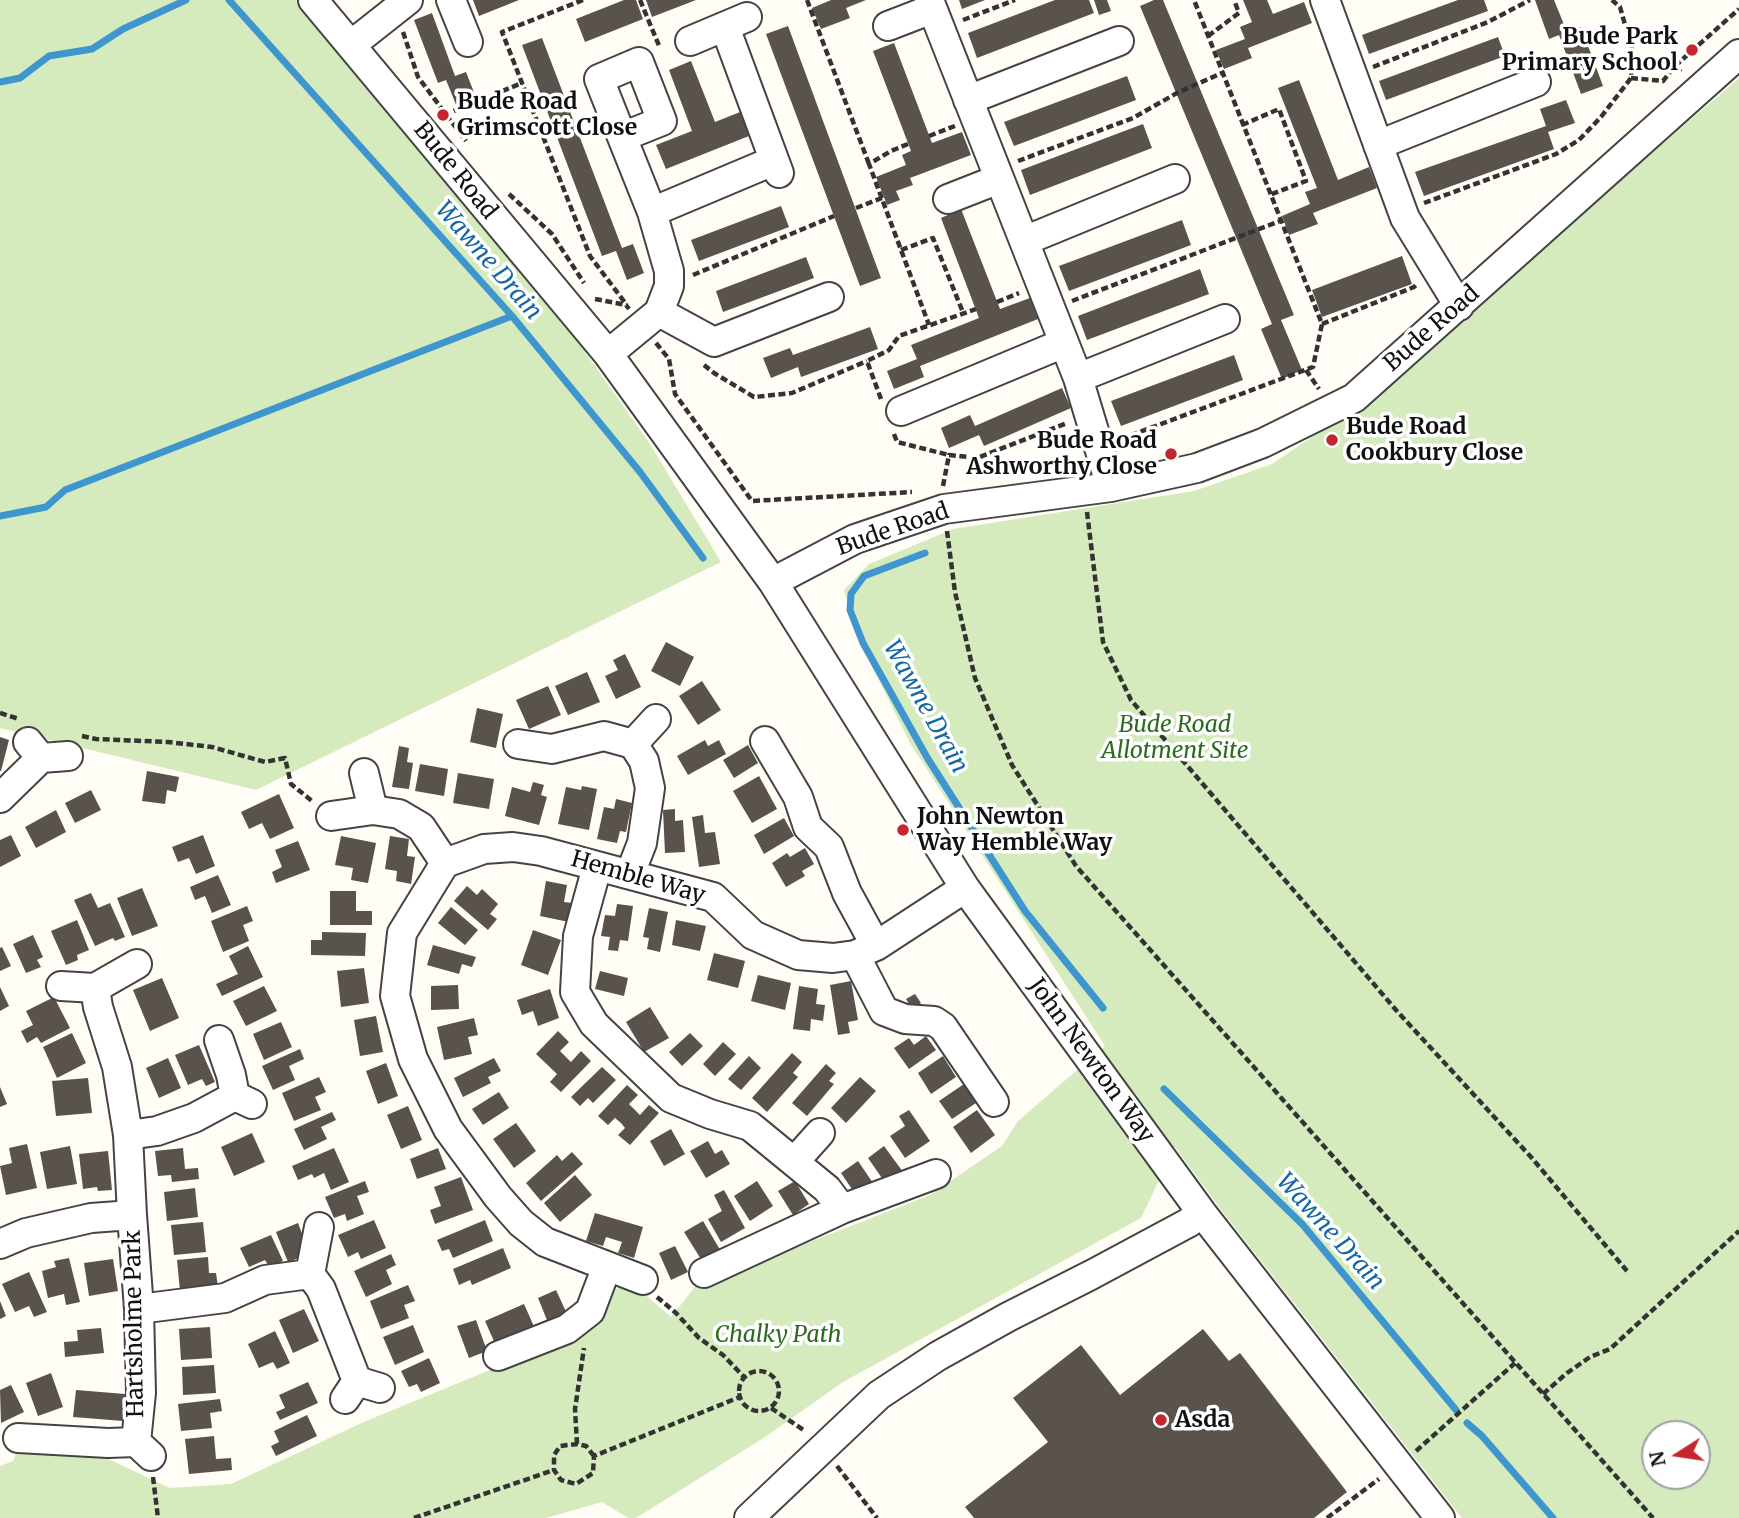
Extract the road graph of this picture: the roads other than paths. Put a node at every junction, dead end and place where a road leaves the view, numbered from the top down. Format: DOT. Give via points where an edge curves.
graph roads {
  1 [pos="313,0"];
  2 [pos="408,0"];
  3 [pos="451,0"];
  4 [pos="1330,2"];
  5 [pos="930,5"];
  6 [pos="888,26"];
  7 [pos="468,41"];
  8 [pos="690,41"];
  9 [pos="1119,41"];
  10 [pos="351,45"];
  11 [pos="1739,54"];
  12 [pos="1536,82"];
  13 [pos="968,100"];
  14 [pos="622,137"];
  15 [pos="1378,145"];
  16 [pos="1007,171"];
  17 [pos="1175,179"];
  18 [pos="948,199"];
  19 [pos="652,212"];
  20 [pos="1024,241"];
  21 [pos="829,297"];
  22 [pos="1459,306"];
  23 [pos="659,312"];
  24 [pos="1225,319"];
  25 [pos="1064,342"];
  26 [pos="608,354"];
  27 [pos="1078,378"];
  28 [pos="892,415"];
  29 [pos="1097,489"];
  30 [pos="773,582"];
  31 [pos="656,719"];
  32 [pos="765,741"];
  33 [pos="46,742"];
  34 [pos="518,744"];
  35 [pos="634,744"];
  36 [pos="364,773"];
  37 [pos="0,798"];
  38 [pos="373,810"];
  39 [pos="331,817"];
  40 [pos="445,863"];
  41 [pos="597,867"];
  42 [pos="630,874"];
  43 [pos="965,888"];
  44 [pos="866,951"];
  45 [pos="137,964"];
  46 [pos="61,986"];
  47 [pos="94,988"];
  48 [pos="219,1040"];
  49 [pos="994,1102"];
  50 [pos="820,1133"];
  51 [pos="128,1135"];
  52 [pos="794,1162"];
  53 [pos="936,1174"];
  54 [pos="835,1199"];
  55 [pos="1202,1213"];
  56 [pos="132,1215"];
  57 [pos="319,1227"];
  58 [pos="0,1244"];
  59 [pos="607,1266"];
  60 [pos="704,1273"];
  61 [pos="310,1274"];
  62 [pos="643,1280"];
  63 [pos="139,1309"];
  64 [pos="498,1356"];
  65 [pos="361,1389"];
  66 [pos="18,1438"];
  67 [pos="749,1518"];
  68 [pos="1440,1518"];
  1 -- 10 [label="street, Bude Road"];
  2 -- 10 [label="street"];
  3 -- 7 [label="street"];
  4 -- 15 [label="street"];
  5 -- 6 [label="street"];
  5 -- 13 [label="street"];
  8 -- 19 [label="street" via="736,22 776,167"];
  9 -- 13 [label="street"];
  10 -- 26 [label="street, Bude Road"];
  11 -- 22 [label="street, Bude Road"];
  12 -- 15 [label="street"];
  13 -- 16 [label="street"];
  14 -- 19 [label="street"];
  15 -- 22 [label="street" via="1405,218"];
  16 -- 18 [label="street"];
  16 -- 20 [label="street"];
  17 -- 20 [label="street"];
  19 -- 23 [label="street" via="669,271"];
  20 -- 25 [label="street"];
  21 -- 23 [label="street" via="714,342"];
  22 -- 29 [label="street, Bude Road" via="1354,398 1197,468"];
  23 -- 26 [label="street"];
  24 -- 27 [label="street"];
  25 -- 27 [label="street"];
  25 -- 28 [label="street"];
  26 -- 30 [label="street, Bude Road"];
  27 -- 29 [label="street" via="1090,415"];
  29 -- 30 [label="street, Bude Road" via="942,500"];
  30 -- 43 [label="street, John Newton Way"];
  31 -- 35 [label="street"];
  32 -- 44 [label="street" via="798,797 808,827 829,847"];
  33 -- 37 [label="street"];
  34 -- 35 [label="street" via="552,749 604,736"];
  35 -- 42 [label="street" via="644,761 650,788 642,843"];
  36 -- 38 [label="street"];
  38 -- 39 [label="street"];
  38 -- 40 [label="street" via="399,814 421,827"];
  40 -- 41 [label="street, Hemble Way" via="484,849 513,846"];
  40 -- 59 [label="street" via="402,933 395,996 412,1059 448,1129 521,1223 545,1242"];
  41 -- 42 [label="street, Hemble Way"];
  41 -- 52 [label="street" via="578,936 575,992 594,1024 671,1098 750,1126"];
  42 -- 44 [label="street, Hemble Way" via="713,898 754,935 798,955 833,958"];
  43 -- 44 [label="street, Hemble Way"];
  43 -- 55 [label="street, John Newton Way"];
  44 -- 49 [label="street" via="884,1011 943,1027"];
  45 -- 47 [label="street"];
  46 -- 47 [label="street"];
  47 -- 51 [label="street" via="117,1067"];
  48 -- 51 [label="street" via="244,1100 157,1131"];
  50 -- 52 [label="street"];
  51 -- 56 [label="street"];
  52 -- 54 [label="street"];
  53 -- 54 [label="street"];
  54 -- 60 [label="street"];
  55 -- 67 [label="street" via="938,1356 879,1395"];
  55 -- 68 [label="street, John Newton Way"];
  56 -- 58 [label="street, Hartsholme Park" via="78,1221"];
  56 -- 63 [label="street, Hartsholme Park"];
  57 -- 61 [label="street"];
  59 -- 62 [label="street"];
  59 -- 64 [label="street" via="590,1311 567,1329"];
  61 -- 63 [label="street" via="265,1280 225,1298"];
  61 -- 65 [label="street" via="321,1289"];
  63 -- 66 [label="street, Hartsholme Park" via="144,1449"];
}
